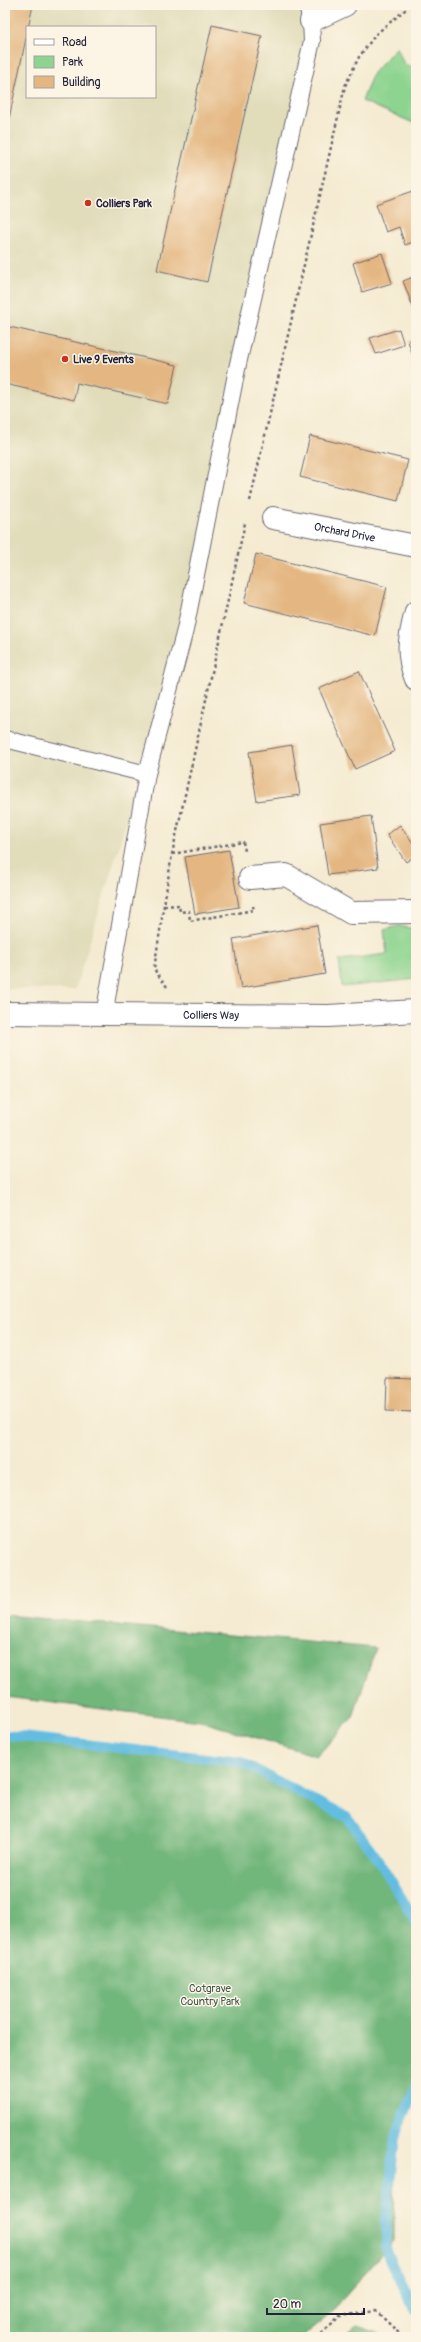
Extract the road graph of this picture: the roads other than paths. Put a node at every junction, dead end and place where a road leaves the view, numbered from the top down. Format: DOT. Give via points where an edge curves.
graph roads {
  1 [pos="345,5"];
  2 [pos="309,13"];
  3 [pos="273,518"];
  4 [pos="416,546"];
  5 [pos="416,612"];
  6 [pos="416,679"];
  7 [pos="5,739"];
  8 [pos="147,774"];
  9 [pos="250,878"];
  10 [pos="416,912"];
  11 [pos="416,1011"];
  12 [pos="5,1013"];
  13 [pos="104,1015"];
  1 -- 2 [label="street"];
  2 -- 8 [label="lane" via="312,41 238,364 185,630"];
  3 -- 4 [label="street, Orchard Drive"];
  5 -- 6 [label="street" via="408,658"];
  7 -- 8 [label="lane"];
  8 -- 13 [label="lane"];
  9 -- 10 [label="street" via="286,875 351,913"];
  11 -- 13 [label="street, Colliers Way" via="328,1016"];
  12 -- 13 [label="street, Colliers Way"];
}
